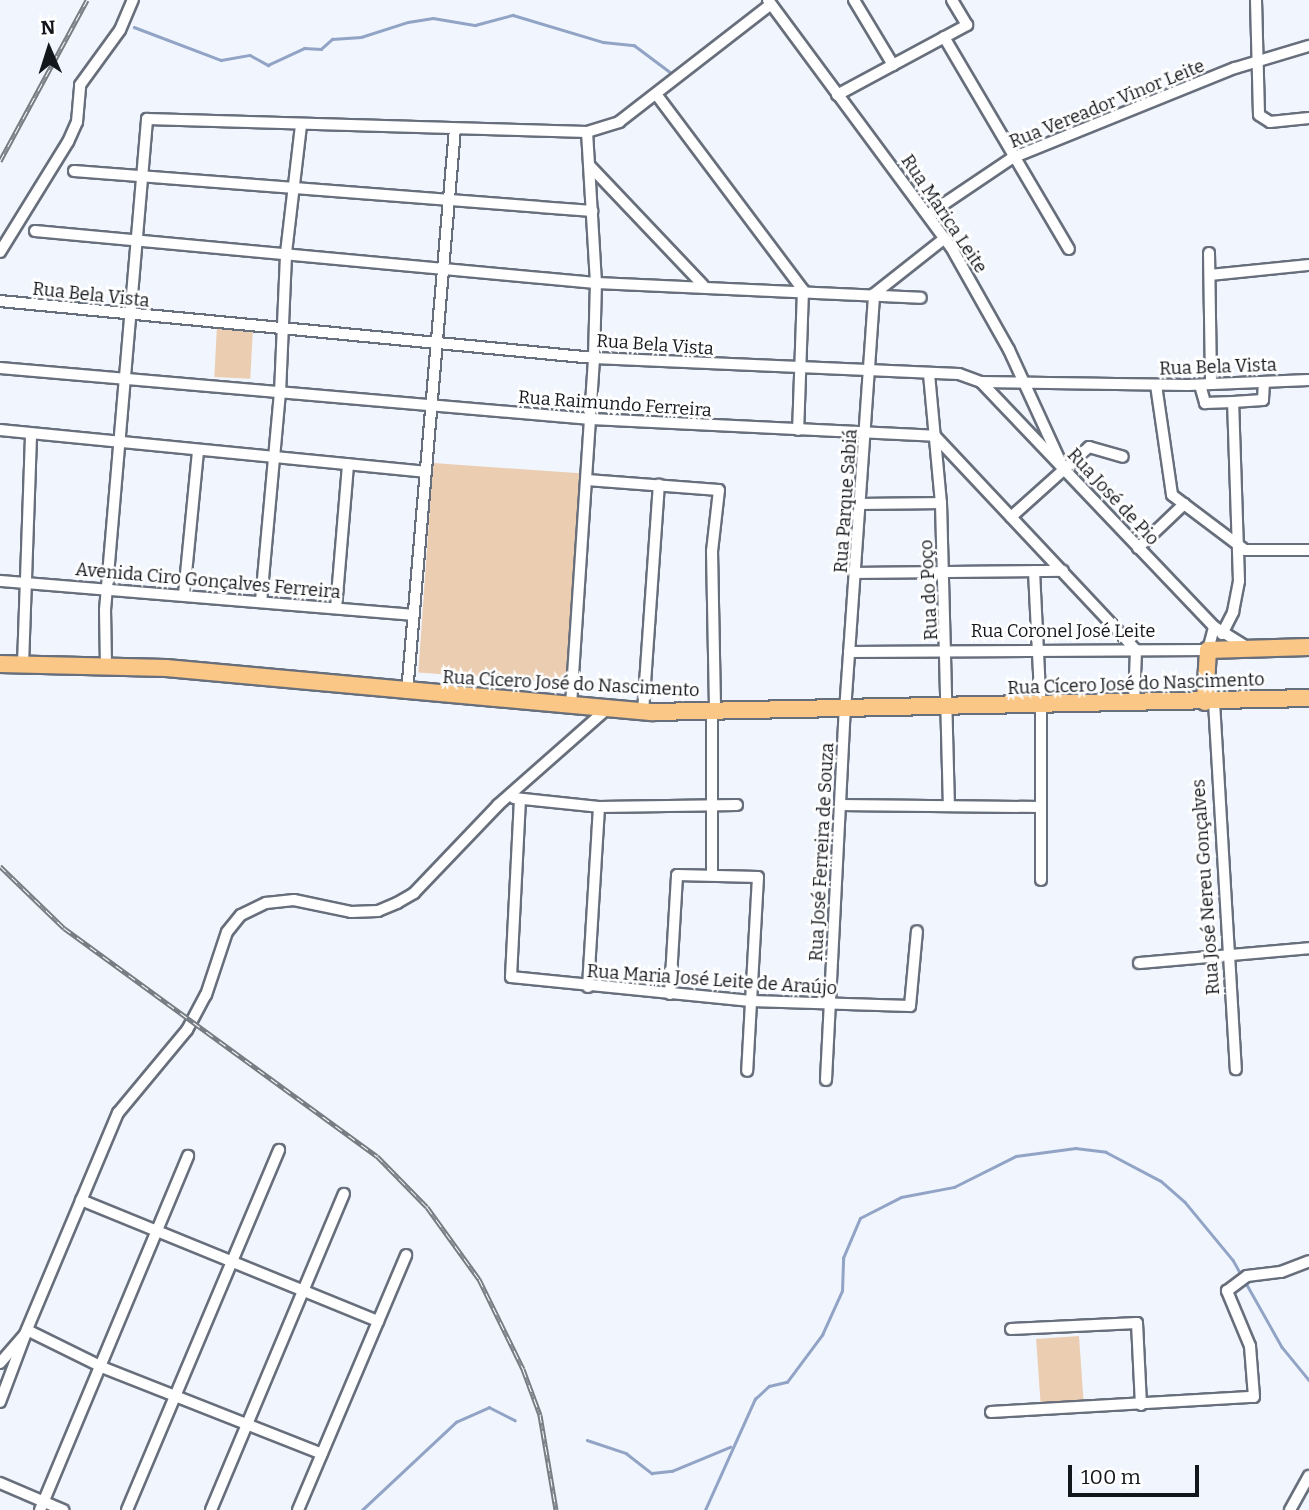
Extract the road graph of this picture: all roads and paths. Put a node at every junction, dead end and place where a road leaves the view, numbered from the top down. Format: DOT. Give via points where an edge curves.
graph roads {
  1 [pos="133,0"];
  2 [pos="853,0"];
  3 [pos="952,0"];
  4 [pos="1256,0"];
  5 [pos="769,2"];
  6 [pos="944,37"];
  7 [pos="1309,46"];
  8 [pos="1259,62"];
  9 [pos="893,65"];
  10 [pos="656,94"];
  11 [pos="837,95"];
  12 [pos="1309,115"];
  13 [pos="301,126"];
  14 [pos="455,129"];
  15 [pos="587,132"];
  16 [pos="1017,158"];
  17 [pos="589,165"];
  18 [pos="74,171"];
  19 [pos="142,174"];
  20 [pos="293,187"];
  21 [pos="447,199"];
  22 [pos="592,211"];
  23 [pos="929,214"];
  24 [pos="34,231"];
  25 [pos="944,238"];
  26 [pos="136,241"];
  27 [pos="1069,249"];
  28 [pos="0,252"];
  29 [pos="286,253"];
  30 [pos="1209,253"];
  31 [pos="1309,265"];
  32 [pos="443,269"];
  33 [pos="1210,275"];
  34 [pos="596,283"];
  35 [pos="703,285"];
  36 [pos="803,290"];
  37 [pos="874,294"];
  38 [pos="921,298"];
  39 [pos="0,301"];
  40 [pos="131,315"];
  41 [pos="282,327"];
  42 [pos="436,341"];
  43 [pos="594,358"];
  44 [pos="0,368"];
  45 [pos="801,368"];
  46 [pos="869,372"];
  47 [pos="929,374"];
  48 [pos="126,380"];
  49 [pos="1023,380"];
  50 [pos="1309,380"];
  51 [pos="981,382"];
  52 [pos="1264,382"];
  53 [pos="1206,384"];
  54 [pos="1156,385"];
  55 [pos="280,393"];
  56 [pos="1233,402"];
  57 [pos="430,407"];
  58 [pos="591,419"];
  59 [pos="0,430"];
  60 [pos="798,430"];
  61 [pos="31,434"];
  62 [pos="867,434"];
  63 [pos="935,436"];
  64 [pos="121,443"];
  65 [pos="198,451"];
  66 [pos="1123,457"];
  67 [pos="274,458"];
  68 [pos="348,464"];
  69 [pos="1064,468"];
  70 [pos="425,472"];
  71 [pos="587,480"];
  72 [pos="659,485"];
  73 [pos="941,503"];
  74 [pos="862,504"];
  75 [pos="1184,504"];
  76 [pos="1011,517"];
  77 [pos="1138,548"];
  78 [pos="1241,548"];
  79 [pos="1309,551"];
  80 [pos="944,571"];
  81 [pos="1063,571"];
  82 [pos="1034,572"];
  83 [pos="856,573"];
  84 [pos="0,581"];
  85 [pos="24,583"];
  86 [pos="110,588"];
  87 [pos="184,594"];
  88 [pos="261,601"];
  89 [pos="336,608"];
  90 [pos="414,615"];
  91 [pos="1218,631"];
  92 [pos="1309,647"];
  93 [pos="1277,648"];
  94 [pos="1038,650"];
  95 [pos="1136,650"];
  96 [pos="1208,650"];
  97 [pos="947,651"];
  98 [pos="849,652"];
  99 [pos="0,664"];
  100 [pos="23,665"];
  101 [pos="106,666"];
  102 [pos="407,693"];
  103 [pos="1309,698"];
  104 [pos="1210,702"];
  105 [pos="572,705"];
  106 [pos="1134,705"];
  107 [pos="1040,707"];
  108 [pos="607,709"];
  109 [pos="948,709"];
  110 [pos="845,710"];
  111 [pos="643,712"];
  112 [pos="713,712"];
  113 [pos="507,797"];
  114 [pos="520,799"];
  115 [pos="737,805"];
  116 [pos="840,805"];
  117 [pos="713,806"];
  118 [pos="949,806"];
  119 [pos="599,807"];
  120 [pos="1041,807"];
  121 [pos="712,875"];
  122 [pos="1041,880"];
  123 [pos="917,931"];
  124 [pos="1309,948"];
  125 [pos="1230,955"];
  126 [pos="1139,963"];
  127 [pos="588,987"];
  128 [pos="670,994"];
  129 [pos="751,1001"];
  130 [pos="831,1005"];
  131 [pos="1236,1069"];
  132 [pos="747,1070"];
  133 [pos="826,1080"];
  134 [pos="279,1150"];
  135 [pos="188,1156"];
  136 [pos="344,1194"];
  137 [pos="81,1200"];
  138 [pos="157,1231"];
  139 [pos="406,1255"];
  140 [pos="232,1261"];
  141 [pos="1309,1261"];
  142 [pos="303,1291"];
  143 [pos="378,1321"];
  144 [pos="1011,1329"];
  145 [pos="27,1330"];
  146 [pos="0,1363"];
  147 [pos="100,1366"];
  148 [pos="175,1397"];
  149 [pos="0,1402"];
  150 [pos="1141,1405"];
  151 [pos="991,1412"];
  152 [pos="247,1425"];
  153 [pos="322,1454"];
  154 [pos="1309,1476"];
  155 [pos="0,1483"];
  156 [pos="41,1506"];
  157 [pos="63,1510"];
  158 [pos="127,1510"];
  159 [pos="211,1510"];
  160 [pos="298,1510"];
  161 [pos="1290,1510"];
  1 -- 28 [label="street" via="120,30 80,85 77,122 68,142"];
  2 -- 9 [label="street"];
  3 -- 6 [label="street" via="967,25"];
  4 -- 8 [label="street"];
  5 -- 10 [label="street"];
  5 -- 11 [label="street, Rua Marica Leite"];
  6 -- 9 [label="street"];
  6 -- 16 [label="street"];
  7 -- 8 [label="street, Rua Vereador Vinor Leite"];
  8 -- 12 [label="street" via="1258,113 1265,121"];
  8 -- 16 [label="street, Rua Vereador Vinor Leite"];
  9 -- 11 [label="street"];
  10 -- 15 [label="street" via="619,121"];
  10 -- 36 [label="street"];
  11 -- 23 [label="street, Rua Marica Leite"];
  13 -- 14 [label="street"];
  13 -- 19 [label="street" via="147,119"];
  13 -- 20 [label="street"];
  14 -- 15 [label="street"];
  14 -- 21 [label="street"];
  15 -- 17 [label="street"];
  16 -- 23 [label="street, Rua Vereador Vinor Leite"];
  16 -- 27 [label="street"];
  17 -- 22 [label="street"];
  17 -- 35 [label="street"];
  18 -- 19 [label="street"];
  19 -- 20 [label="street"];
  19 -- 26 [label="street"];
  20 -- 21 [label="street"];
  20 -- 29 [label="street"];
  21 -- 22 [label="street"];
  21 -- 32 [label="street"];
  22 -- 34 [label="street"];
  23 -- 25 [label="street, Rua Marica Leite"];
  24 -- 26 [label="street"];
  25 -- 37 [label="street"];
  25 -- 49 [label="street, Rua Marica Leite"];
  26 -- 29 [label="street"];
  26 -- 40 [label="street"];
  29 -- 32 [label="street"];
  29 -- 41 [label="street"];
  30 -- 33 [label="street"];
  31 -- 33 [label="street"];
  32 -- 34 [label="street"];
  32 -- 42 [label="street"];
  33 -- 53 [label="street"];
  34 -- 35 [label="street"];
  34 -- 43 [label="street"];
  35 -- 36 [label="street"];
  36 -- 37 [label="street"];
  36 -- 45 [label="street"];
  37 -- 38 [label="street"];
  37 -- 46 [label="street, Rua Parque Sabiá"];
  39 -- 40 [label="street, Rua Bela Vista"];
  40 -- 41 [label="street, Rua Bela Vista"];
  40 -- 48 [label="street"];
  41 -- 42 [label="street, Rua Bela Vista"];
  41 -- 55 [label="street"];
  42 -- 43 [label="street, Rua Bela Vista"];
  42 -- 57 [label="street"];
  43 -- 45 [label="street, Rua Bela Vista"];
  43 -- 58 [label="street"];
  44 -- 48 [label="street, Rua Raimundo Ferreira"];
  45 -- 46 [label="street, Rua Bela Vista"];
  45 -- 60 [label="street"];
  46 -- 47 [label="street, Rua Bela Vista"];
  46 -- 62 [label="street, Rua Parque Sabiá"];
  47 -- 51 [label="street, Rua Bela Vista" via="967,375"];
  47 -- 63 [label="street, Rua do Poço"];
  48 -- 55 [label="street, Rua Raimundo Ferreira"];
  48 -- 64 [label="street"];
  49 -- 51 [label="street, Rua Bela Vista"];
  49 -- 54 [label="street, Rua Bela Vista"];
  49 -- 69 [label="street, Rua Marica Leite"];
  50 -- 52 [label="street, Rua Bela Vista"];
  51 -- 69 [label="street, Rua José de Pio"];
  52 -- 53 [label="street, Rua Bela Vista"];
  52 -- 56 [label="street" via="1263,400"];
  53 -- 54 [label="street, Rua Bela Vista"];
  53 -- 56 [label="street" via="1205,402"];
  54 -- 75 [label="street" via="1168,483 1172,495"];
  55 -- 57 [label="street, Rua Raimundo Ferreira"];
  55 -- 67 [label="street"];
  56 -- 78 [label="street, Rua José Nereu Gonçalves"];
  57 -- 58 [label="street, Rua Raimundo Ferreira"];
  57 -- 70 [label="street"];
  58 -- 60 [label="street, Rua Raimundo Ferreira"];
  58 -- 71 [label="street"];
  59 -- 61 [label="street"];
  60 -- 62 [label="street, Rua Raimundo Ferreira"];
  61 -- 64 [label="street"];
  61 -- 85 [label="street"];
  62 -- 63 [label="street, Rua Raimundo Ferreira"];
  62 -- 74 [label="street, Rua Parque Sabiá"];
  63 -- 73 [label="street, Rua do Poço"];
  63 -- 76 [label="street"];
  64 -- 65 [label="street"];
  64 -- 86 [label="street"];
  65 -- 67 [label="street"];
  65 -- 87 [label="street"];
  66 -- 69 [label="street" via="1089,447"];
  67 -- 68 [label="street"];
  67 -- 88 [label="street"];
  68 -- 70 [label="street"];
  68 -- 89 [label="street"];
  69 -- 76 [label="street"];
  69 -- 77 [label="street, Rua José de Pio"];
  70 -- 90 [label="street"];
  71 -- 72 [label="street"];
  71 -- 105 [label="street"];
  72 -- 111 [label="street"];
  72 -- 112 [label="street" via="719,490 712,551"];
  73 -- 74 [label="street"];
  73 -- 80 [label="street, Rua do Poço"];
  74 -- 83 [label="street, Rua Parque Sabiá"];
  75 -- 77 [label="street"];
  75 -- 78 [label="street"];
  76 -- 81 [label="street"];
  77 -- 91 [label="street, Rua José de Pio"];
  78 -- 79 [label="street"];
  78 -- 91 [label="street, Rua José Nereu Gonçalves" via="1236,604"];
  80 -- 82 [label="street"];
  80 -- 83 [label="street"];
  80 -- 97 [label="street, Rua do Poço"];
  81 -- 82 [label="street"];
  81 -- 95 [label="street"];
  82 -- 94 [label="street"];
  83 -- 98 [label="street, Rua Parque Sabiá"];
  84 -- 85 [label="street, Avenida Ciro Gonçalves Ferreira"];
  85 -- 86 [label="street, Avenida Ciro Gonçalves Ferreira"];
  85 -- 100 [label="street"];
  86 -- 87 [label="street, Avenida Ciro Gonçalves Ferreira"];
  86 -- 101 [label="street"];
  87 -- 88 [label="street, Avenida Ciro Gonçalves Ferreira"];
  88 -- 89 [label="street, Avenida Ciro Gonçalves Ferreira"];
  89 -- 90 [label="street, Avenida Ciro Gonçalves Ferreira"];
  90 -- 102 [label="street"];
  91 -- 93 [label="street, Rua Coronel José Leite" via="1237,643"];
  91 -- 96 [label="street, Rua José Nereu Gonçalves"];
  92 -- 93 [label="main road, Rua Coronel José Leite"];
  93 -- 96 [label="main road, Rua Coronel José Leite"];
  94 -- 95 [label="street, Rua Coronel José Leite"];
  94 -- 97 [label="street, Rua Coronel José Leite"];
  94 -- 107 [label="street"];
  95 -- 96 [label="street, Rua Coronel José Leite"];
  95 -- 106 [label="street"];
  96 -- 104 [label="main road, Rua José Nereu Gonçalves"];
  97 -- 98 [label="street, Rua Coronel José Leite"];
  97 -- 109 [label="street, Rua do Poço"];
  98 -- 110 [label="street, Rua Parque Sabiá"];
  99 -- 100 [label="main road, Rua Cícero José do Nascimento"];
  100 -- 101 [label="main road, Rua Cícero José do Nascimento"];
  101 -- 102 [label="main road, Rua Cícero José do Nascimento"];
  102 -- 105 [label="main road, Rua Cícero José do Nascimento"];
  103 -- 104 [label="main road, Rua Cícero José do Nascimento"];
  104 -- 106 [label="main road, Rua Cícero José do Nascimento"];
  104 -- 125 [label="street, Rua José Nereu Gonçalves"];
  105 -- 108 [label="main road, Rua Cícero José do Nascimento"];
  106 -- 107 [label="main road, Rua Cícero José do Nascimento"];
  107 -- 109 [label="main road, Rua Cícero José do Nascimento"];
  107 -- 120 [label="street"];
  108 -- 111 [label="main road, Rua Cícero José do Nascimento"];
  108 -- 113 [label="street"];
  109 -- 110 [label="main road, Rua Cícero José do Nascimento"];
  109 -- 118 [label="street, Rua do Poço"];
  110 -- 112 [label="main road, Rua Cícero José do Nascimento"];
  110 -- 116 [label="street, Rua José Ferreira de Souza"];
  111 -- 112 [label="main road, Rua Cícero José do Nascimento"];
  112 -- 117 [label="street"];
  113 -- 114 [label="street"];
  113 -- 137 [label="street" via="414,892 387,908 337,911 294,900 267,903 241,915 227,932 206,995 187,1030 118,1113"];
  114 -- 119 [label="street"];
  114 -- 127 [label="street, Rua Maria José Leite de Araújo" via="511,977"];
  115 -- 117 [label="street"];
  116 -- 118 [label="street"];
  116 -- 130 [label="street, Rua José Ferreira de Souza"];
  117 -- 119 [label="street"];
  117 -- 121 [label="street"];
  118 -- 120 [label="street"];
  119 -- 127 [label="street"];
  120 -- 122 [label="street"];
  121 -- 128 [label="street" via="677,874"];
  121 -- 129 [label="street" via="758,877"];
  123 -- 130 [label="street, Rua Maria José Leite de Araújo" via="910,1006"];
  124 -- 125 [label="street"];
  125 -- 126 [label="street"];
  125 -- 131 [label="street, Rua José Nereu Gonçalves"];
  127 -- 128 [label="street, Rua Maria José Leite de Araújo"];
  128 -- 129 [label="street, Rua Maria José Leite de Araújo"];
  129 -- 130 [label="street, Rua Maria José Leite de Araújo"];
  129 -- 132 [label="street"];
  130 -- 133 [label="street, Rua José Ferreira de Souza"];
  134 -- 140 [label="street"];
  135 -- 138 [label="street"];
  136 -- 142 [label="street"];
  137 -- 138 [label="street"];
  137 -- 145 [label="street"];
  138 -- 140 [label="street"];
  138 -- 147 [label="street"];
  139 -- 143 [label="street"];
  140 -- 142 [label="street"];
  140 -- 148 [label="street"];
  141 -- 150 [label="street" via="1280,1272 1242,1278 1227,1291 1251,1346 1254,1397"];
  142 -- 143 [label="street"];
  142 -- 152 [label="street"];
  143 -- 153 [label="street"];
  144 -- 150 [label="street" via="1137,1323"];
  145 -- 146 [label="street"];
  145 -- 147 [label="street"];
  145 -- 149 [label="street"];
  147 -- 148 [label="street"];
  147 -- 156 [label="street"];
  148 -- 152 [label="street"];
  148 -- 158 [label="street"];
  150 -- 151 [label="street"];
  152 -- 153 [label="street"];
  152 -- 159 [label="street"];
  153 -- 160 [label="street"];
  154 -- 161 [label="street"];
  155 -- 156 [label="street"];
  156 -- 157 [label="street"];
}
